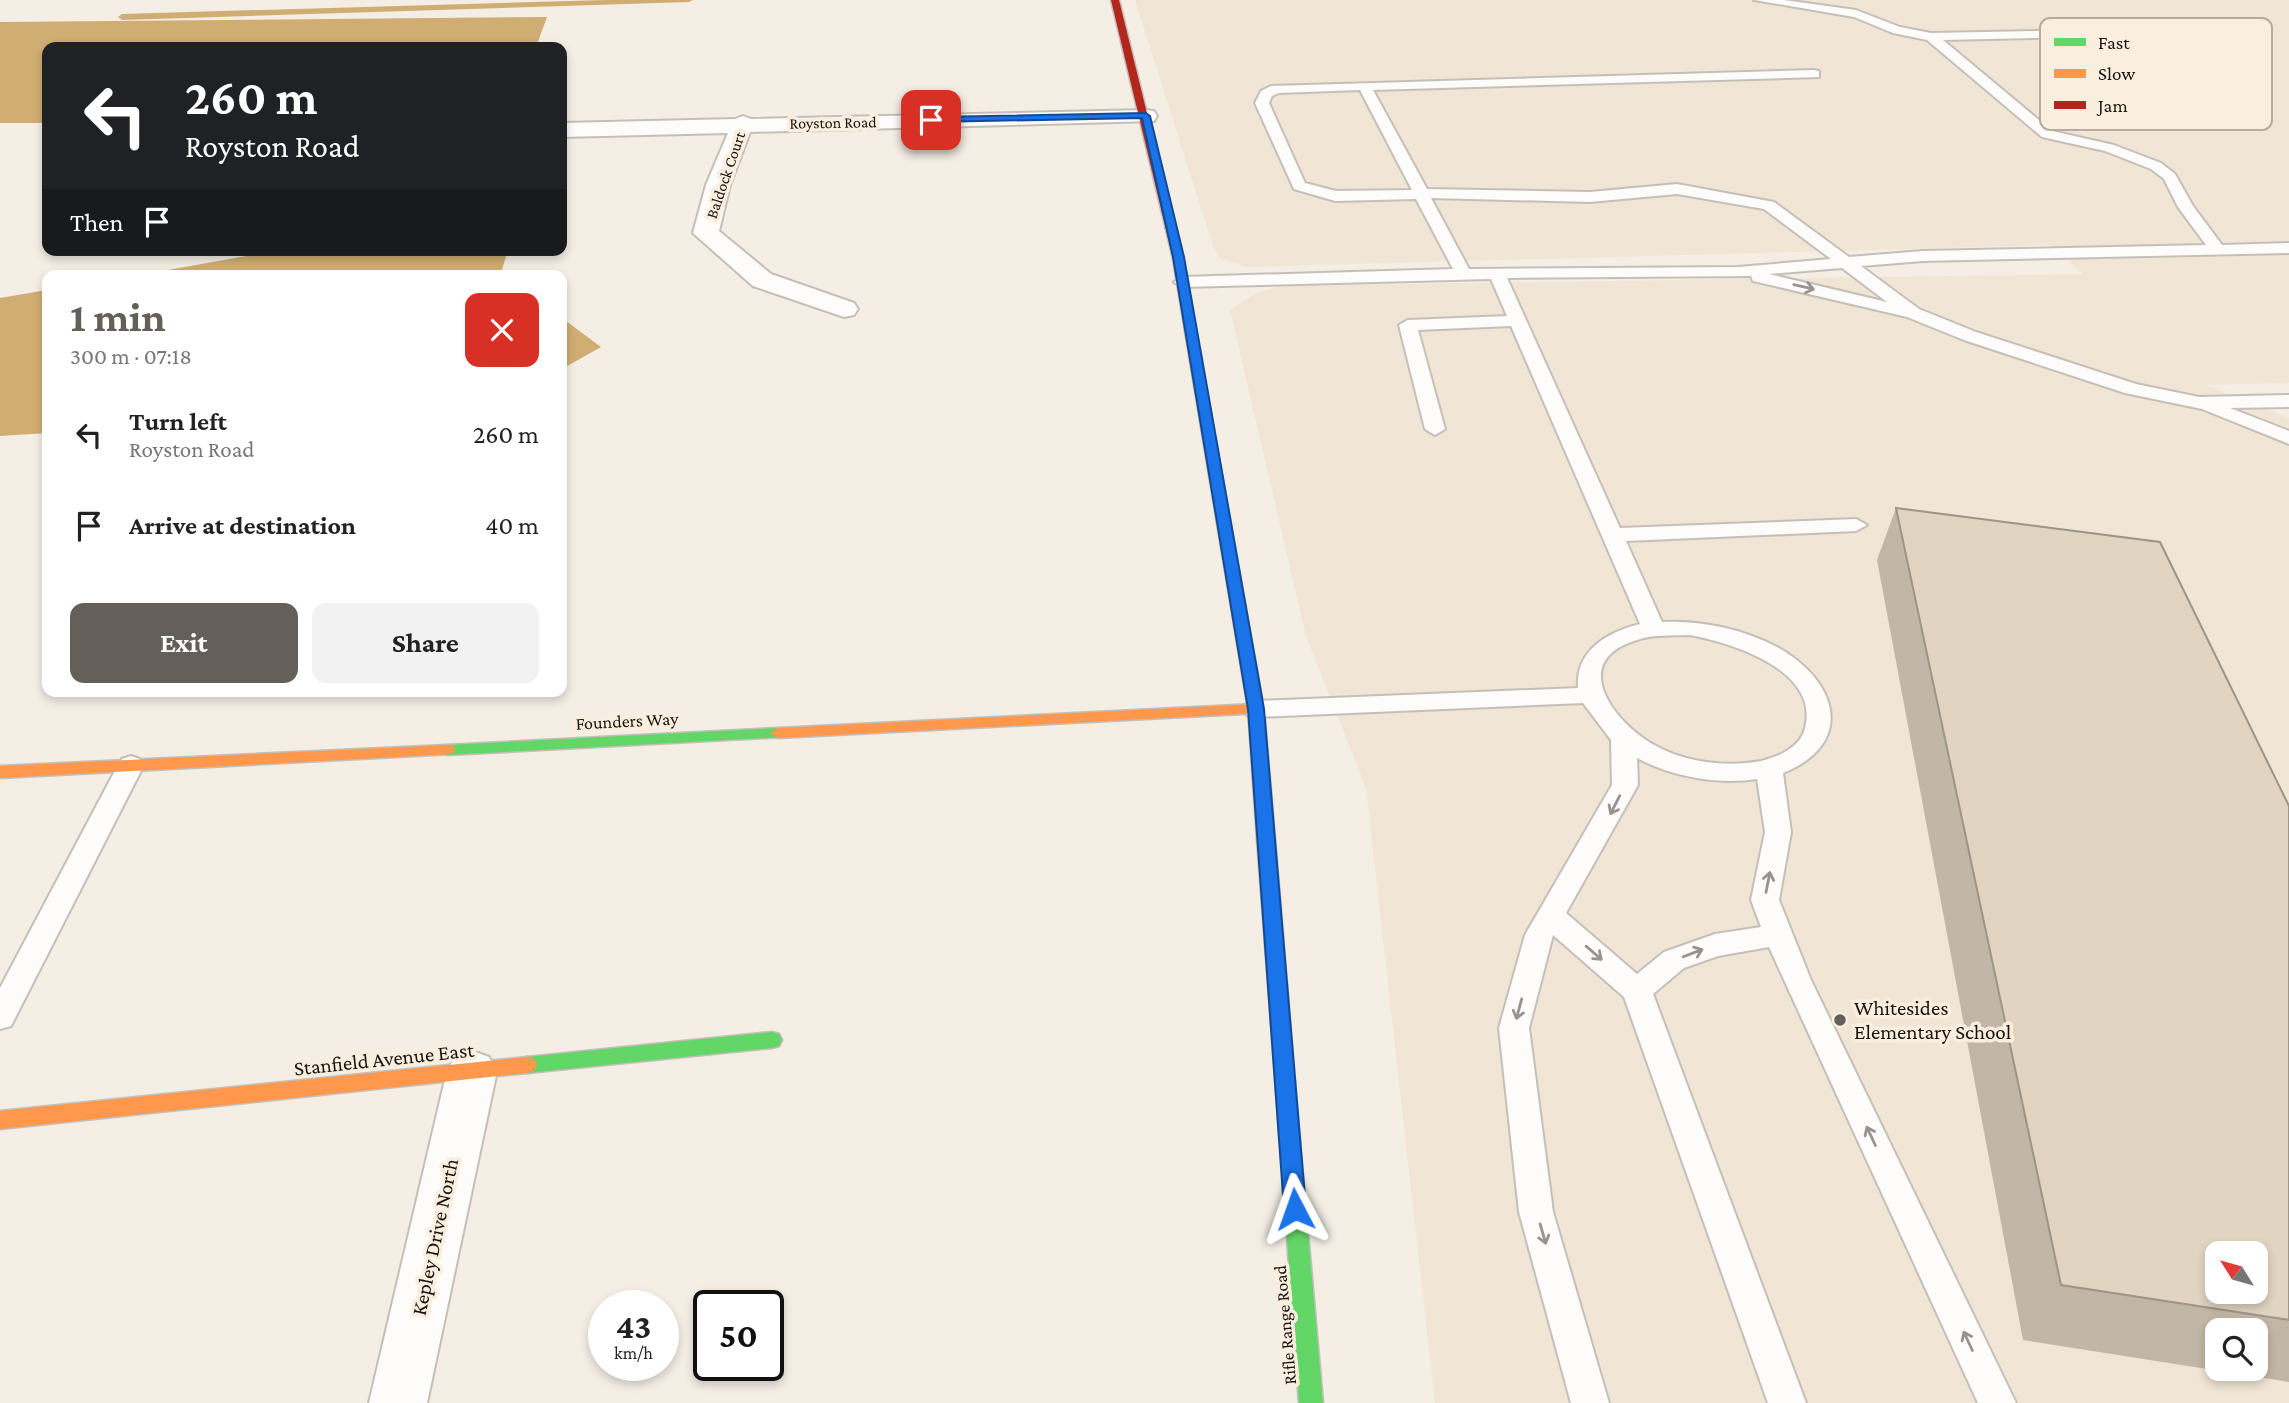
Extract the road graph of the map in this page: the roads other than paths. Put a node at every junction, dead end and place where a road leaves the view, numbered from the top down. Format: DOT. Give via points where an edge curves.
graph roads {
  1 [pos="1115,0"];
  2 [pos="1760,0"];
  3 [pos="2040,34"];
  4 [pos="1931,37"];
  5 [pos="1814,74"];
  6 [pos="1364,86"];
  7 [pos="1146,116"];
  8 [pos="743,123"];
  9 [pos="2040,128"];
  10 [pos="567,130"];
  11 [pos="2042,130"];
  12 [pos="1422,196"];
  13 [pos="2289,248"];
  14 [pos="2217,249"];
  15 [pos="1841,261"];
  16 [pos="1738,272"];
  17 [pos="1464,274"];
  18 [pos="1497,274"];
  19 [pos="1182,282"];
  20 [pos="844,309"];
  21 [pos="1913,313"];
  22 [pos="1518,320"];
  23 [pos="2289,401"];
  24 [pos="2199,403"];
  25 [pos="1435,429"];
  26 [pos="2289,438"];
  27 [pos="1856,524"];
  28 [pos="1612,535"];
  29 [pos="1654,629"];
  30 [pos="1589,695"];
  31 [pos="1256,709"];
  32 [pos="1624,739"];
  33 [pos="131,765"];
  34 [pos="1769,769"];
  35 [pos="0,772"];
  36 [pos="1550,916"];
  37 [pos="1779,935"];
  38 [pos="1637,991"];
  39 [pos="0,1017"];
  40 [pos="772,1040"];
  41 [pos="472,1071"];
  42 [pos="0,1120"];
  43 [pos="398,1403"];
  44 [pos="1311,1403"];
  45 [pos="1590,1403"];
  46 [pos="1787,1403"];
  47 [pos="1997,1403"];
  1 -- 7 [label="main road, Rifle Range Road"];
  2 -- 4 [label="lane" via="1856,14"];
  3 -- 4 [label="lane"];
  4 -- 9 [label="lane"];
  5 -- 6 [label="lane"];
  6 -- 12 [label="lane"];
  6 -- 12 [label="lane" via="1276,89 1266,94 1262,103 1299,186 1335,196"];
  7 -- 8 [label="street, Royston Road"];
  7 -- 19 [label="main road, Rifle Range Road"];
  8 -- 10 [label="street, Royston Road"];
  8 -- 20 [label="street, Baldock Court" via="718,185 706,233 762,280"];
  11 -- 14 [label="lane" via="2155,166 2170,177"];
  12 -- 15 [label="lane" via="1590,197 1677,188 1769,205"];
  12 -- 17 [label="lane"];
  13 -- 14 [label="lane"];
  14 -- 15 [label="lane"];
  15 -- 16 [label="lane"];
  15 -- 21 [label="lane"];
  16 -- 18 [label="lane"];
  16 -- 21 [label="lane, one-way"];
  17 -- 18 [label="lane"];
  17 -- 19 [label="lane"];
  18 -- 22 [label="lane"];
  19 -- 31 [label="main road, Rifle Range Road"];
  21 -- 24 [label="lane" via="2132,389"];
  22 -- 25 [label="lane" via="1408,325"];
  22 -- 28 [label="lane"];
  23 -- 24 [label="lane"];
  24 -- 26 [label="lane"];
  27 -- 28 [label="lane"];
  28 -- 29 [label="lane"];
  29 -- 30 [label="lane" via="1622,637 1599,652 1588,672"];
  29 -- 34 [label="lane" via="1728,635 1764,649 1793,669 1813,692 1822,717 1816,740 1797,758"];
  30 -- 31 [label="lane"];
  30 -- 32 [label="lane" via="1601,717"];
  31 -- 33 [label="main road, Founders Way"];
  31 -- 44 [label="main road, Rifle Range Road"];
  32 -- 34 [label="lane" via="1657,757 1695,769 1733,773"];
  32 -- 36 [label="lane, one-way" via="1625,785"];
  33 -- 35 [label="main road, Founders Way"];
  33 -- 39 [label="lane"];
  37 -- 34 [label="lane, one-way" via="1765,900 1778,832"];
  36 -- 38 [label="lane, one-way"];
  36 -- 45 [label="lane, one-way" via="1539,934 1514,1028 1536,1212"];
  38 -- 37 [label="lane, one-way" via="1674,960 1715,945"];
  47 -- 37 [label="lane, one-way" via="1796,980"];
  38 -- 46 [label="lane"];
  40 -- 41 [label="main road, Stanfield Avenue East"];
  41 -- 42 [label="main road, Stanfield Avenue East"];
  41 -- 43 [label="street, Kepley Drive North"];
}
